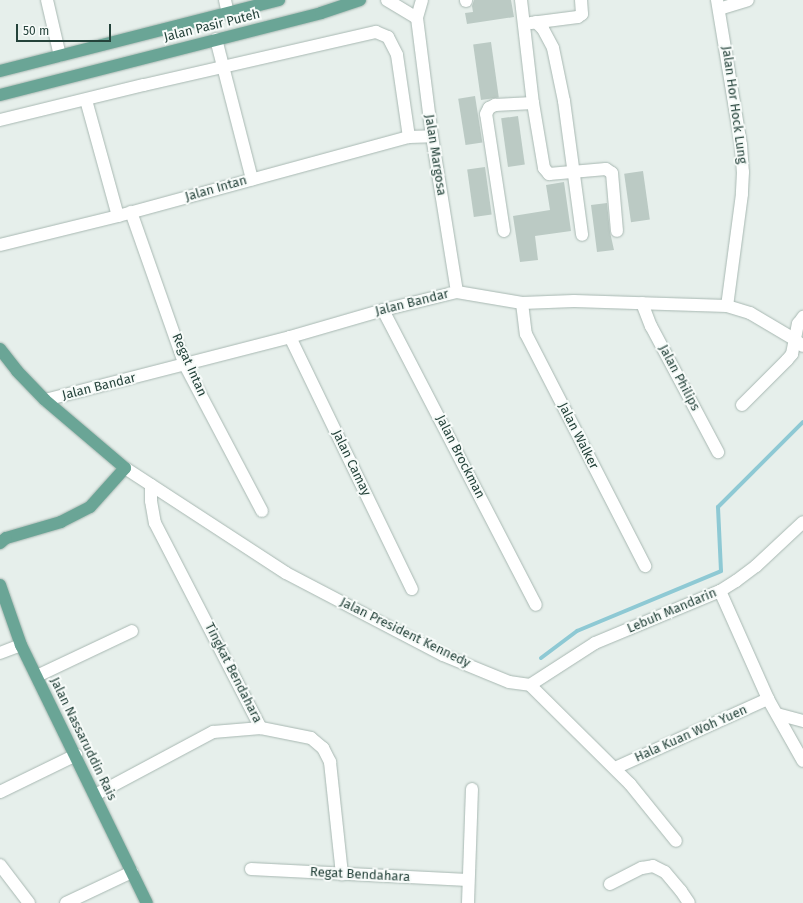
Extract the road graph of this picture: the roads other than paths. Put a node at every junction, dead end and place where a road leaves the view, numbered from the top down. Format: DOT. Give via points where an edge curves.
graph roads {
  1 [pos="47,0"];
  2 [pos="225,0"];
  3 [pos="279,0"];
  4 [pos="360,0"];
  5 [pos="387,0"];
  6 [pos="422,0"];
  7 [pos="521,0"];
  8 [pos="582,0"];
  9 [pos="748,0"];
  10 [pos="718,4"];
  11 [pos="228,14"];
  12 [pos="417,18"];
  13 [pos="530,23"];
  14 [pos="216,39"];
  15 [pos="60,56"];
  16 [pos="224,67"];
  17 [pos="0,71"];
  18 [pos="0,95"];
  19 [pos="86,100"];
  20 [pos="533,103"];
  21 [pos="0,120"];
  22 [pos="432,136"];
  23 [pos="409,137"];
  24 [pos="574,172"];
  25 [pos="252,178"];
  26 [pos="130,212"];
  27 [pos="118,216"];
  28 [pos="504,231"];
  29 [pos="617,231"];
  30 [pos="582,235"];
  31 [pos="0,245"];
  32 [pos="457,292"];
  33 [pos="522,303"];
  34 [pos="642,303"];
  35 [pos="727,306"];
  36 [pos="383,310"];
  37 [pos="803,317"];
  38 [pos="290,337"];
  39 [pos="798,343"];
  40 [pos="0,349"];
  41 [pos="185,365"];
  42 [pos="45,400"];
  43 [pos="742,405"];
  44 [pos="718,452"];
  45 [pos="125,468"];
  46 [pos="151,485"];
  47 [pos="262,511"];
  48 [pos="803,522"];
  49 [pos="0,543"];
  50 [pos="645,566"];
  51 [pos="0,586"];
  52 [pos="412,589"];
  53 [pos="720,591"];
  54 [pos="536,605"];
  55 [pos="132,631"];
  56 [pos="21,644"];
  57 [pos="0,654"];
  58 [pos="37,676"];
  59 [pos="530,685"];
  60 [pos="768,699"];
  61 [pos="777,714"];
  62 [pos="803,721"];
  63 [pos="261,728"];
  64 [pos="76,755"];
  65 [pos="803,761"];
  66 [pos="615,768"];
  67 [pos="472,789"];
  68 [pos="0,792"];
  69 [pos="95,795"];
  70 [pos="676,841"];
  71 [pos="0,865"];
  72 [pos="251,869"];
  73 [pos="132,872"];
  74 [pos="342,874"];
  75 [pos="468,880"];
  76 [pos="610,884"];
  77 [pos="29,903"];
  78 [pos="66,903"];
  79 [pos="147,903"];
  80 [pos="468,903"];
  81 [pos="689,903"];
  1 -- 15 [label="street"];
  2 -- 11 [label="street"];
  3 -- 11 [label="main road, Jalan Pasir Puteh"];
  4 -- 14 [label="main road, Jalan Pasir Puteh"];
  5 -- 12 [label="street"];
  6 -- 12 [label="street"];
  7 -- 13 [label="street"];
  8 -- 13 [label="street" via="582,14 578,17"];
  9 -- 10 [label="street"];
  10 -- 35 [label="street, Jalan Hor Hock Lung" via="743,172"];
  11 -- 15 [label="main road, Jalan Pasir Puteh"];
  12 -- 22 [label="street, Jalan Margosa"];
  13 -- 20 [label="street"];
  13 -- 24 [label="street" via="543,29 553,48"];
  14 -- 16 [label="street"];
  14 -- 18 [label="main road, Jalan Pasir Puteh"];
  15 -- 17 [label="main road, Jalan Pasir Puteh"];
  16 -- 19 [label="street"];
  16 -- 23 [label="street" via="376,32 388,36 397,55"];
  16 -- 25 [label="street"];
  19 -- 21 [label="street"];
  19 -- 27 [label="street"];
  20 -- 24 [label="street" via="544,168 549,174"];
  20 -- 28 [label="street" via="495,105 489,108 486,114"];
  22 -- 23 [label="street, Jalan Intan"];
  22 -- 32 [label="street, Jalan Margosa"];
  23 -- 25 [label="street, Jalan Intan"];
  24 -- 29 [label="street" via="606,169 612,173"];
  24 -- 30 [label="street"];
  25 -- 26 [label="street, Jalan Intan"];
  26 -- 27 [label="street, Jalan Intan"];
  26 -- 41 [label="street, Regat Intan"];
  27 -- 31 [label="street, Jalan Intan"];
  32 -- 33 [label="street, Jalan Bandar"];
  32 -- 36 [label="street, Jalan Bandar"];
  33 -- 34 [label="street, Jalan Bandar"];
  33 -- 50 [label="street, Jalan Walker" via="526,334"];
  34 -- 35 [label="street, Jalan Bandar"];
  34 -- 44 [label="street, Jalan Philips" via="651,326"];
  35 -- 39 [label="street, Jalan Bandar" via="750,313"];
  36 -- 38 [label="street, Jalan Bandar"];
  36 -- 54 [label="street, Jalan Brockman"];
  37 -- 39 [label="street" via="798,324"];
  38 -- 41 [label="street, Jalan Bandar"];
  38 -- 52 [label="street, Jalan Camay"];
  39 -- 43 [label="street" via="787,360"];
  40 -- 42 [label="main road"];
  41 -- 42 [label="street, Jalan Bandar"];
  41 -- 47 [label="street, Regat Intan"];
  42 -- 45 [label="main road"];
  45 -- 46 [label="street, Jalan President Kennedy"];
  45 -- 49 [label="main road" via="90,507 61,522 6,538"];
  46 -- 59 [label="street, Jalan President Kennedy" via="286,573 442,655 509,682"];
  46 -- 63 [label="street, Tingkat Bendahara" via="151,501 156,523"];
  48 -- 53 [label="street, Lebuh Mandarin" via="756,566"];
  51 -- 56 [label="main road, Jalan Nassaruddin Rais"];
  53 -- 59 [label="street, Lebuh Mandarin" via="595,644"];
  53 -- 60 [label="street"];
  55 -- 58 [label="street"];
  56 -- 57 [label="street"];
  56 -- 58 [label="main road, Jalan Nassaruddin Rais"];
  58 -- 64 [label="main road, Jalan Nassaruddin Rais"];
  59 -- 66 [label="street"];
  60 -- 61 [label="street"];
  60 -- 66 [label="street, Hala Kuan Woh Yuen"];
  61 -- 62 [label="street"];
  61 -- 65 [label="street"];
  63 -- 69 [label="street" via="213,732"];
  63 -- 74 [label="street, Tingkat Bendahara" via="311,738 323,748 330,762"];
  64 -- 68 [label="street"];
  64 -- 69 [label="main road, Jalan Nassaruddin Rais"];
  66 -- 70 [label="street"];
  67 -- 75 [label="street"];
  69 -- 73 [label="main road, Jalan Nassaruddin Rais"];
  71 -- 77 [label="street"];
  72 -- 74 [label="street, Regat Bendahara"];
  73 -- 78 [label="street"];
  73 -- 79 [label="main road, Jalan Nassaruddin Rais"];
  74 -- 75 [label="street, Regat Bendahara"];
  75 -- 80 [label="street"];
  76 -- 81 [label="street" via="642,868 653,866 665,872"];
}
